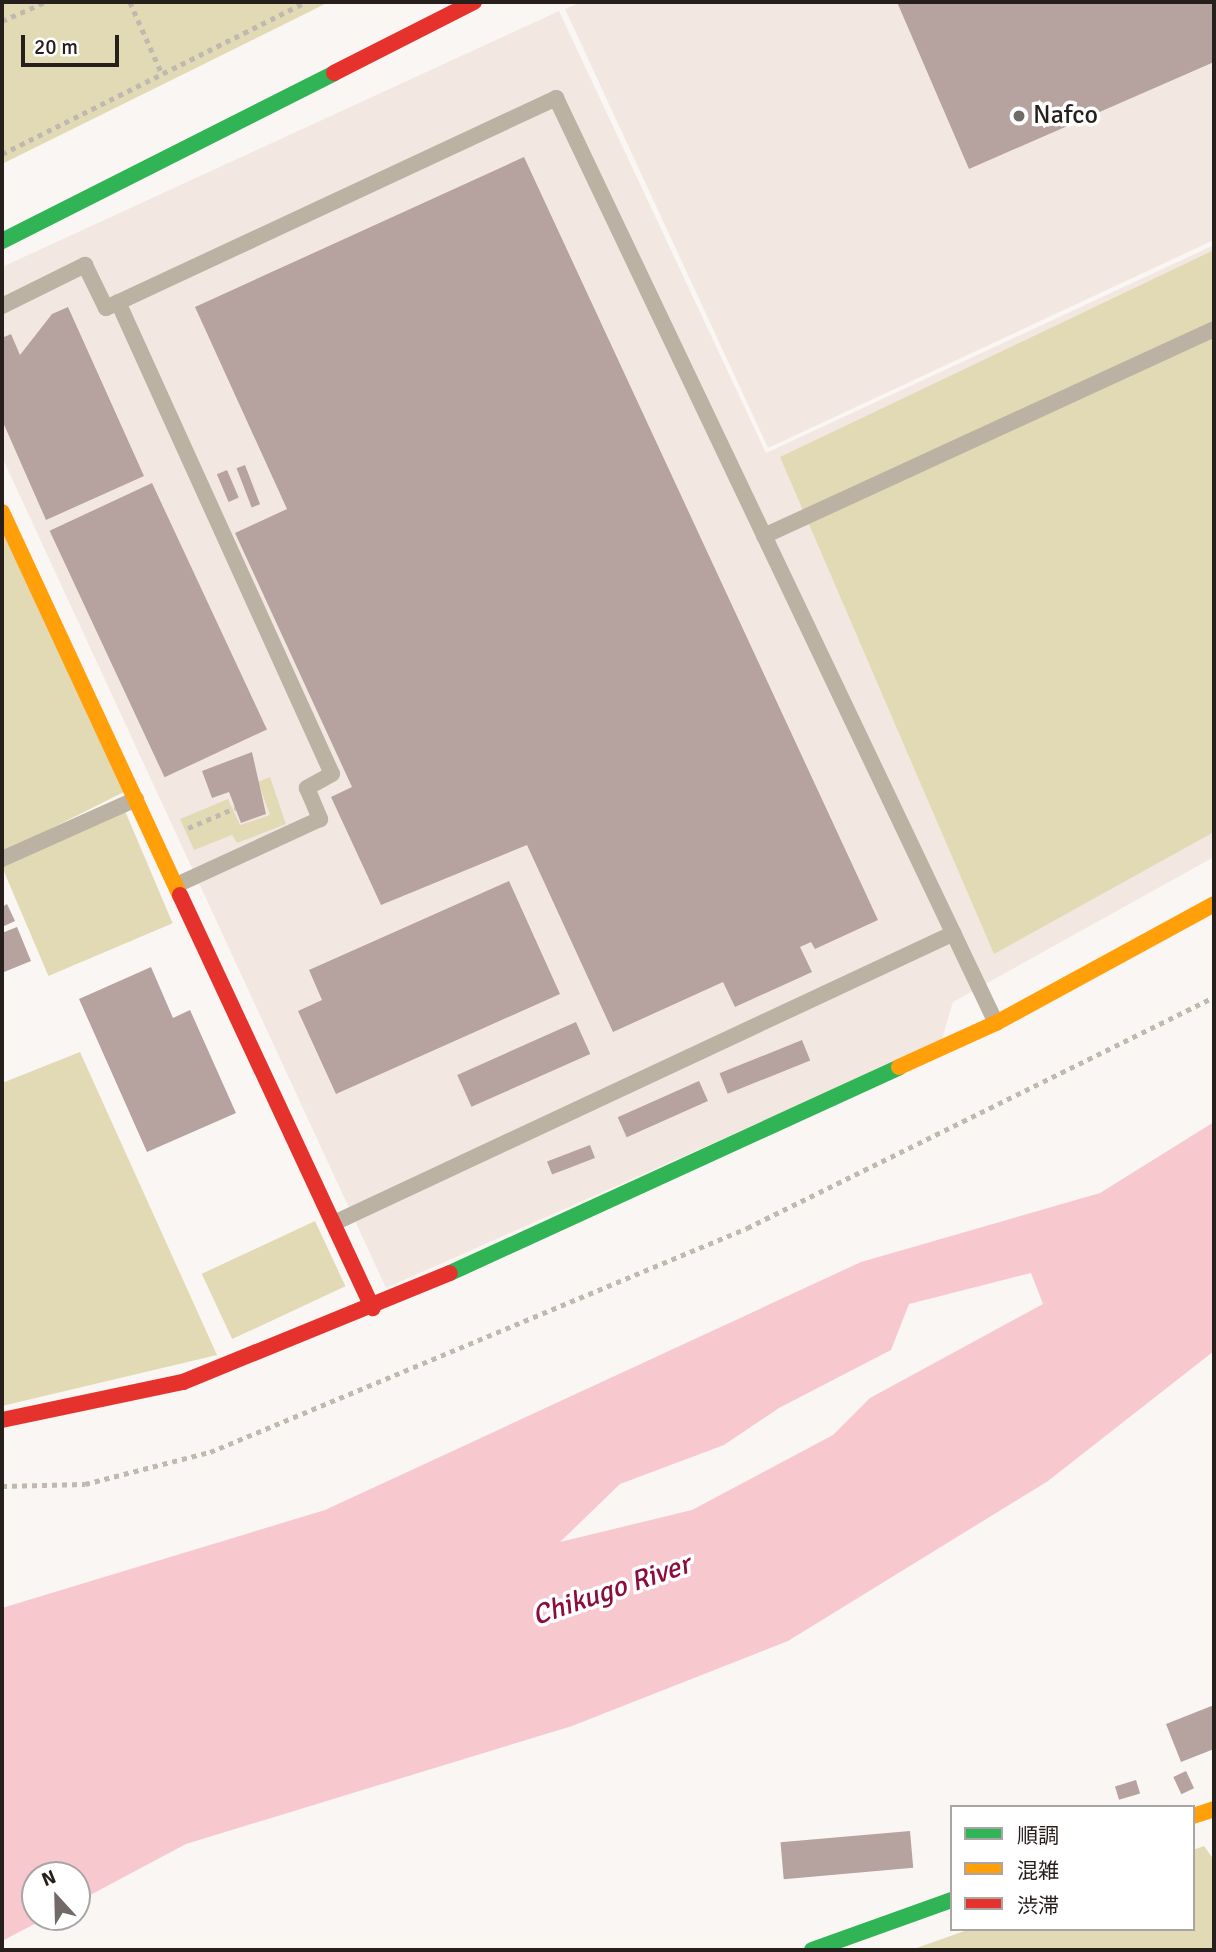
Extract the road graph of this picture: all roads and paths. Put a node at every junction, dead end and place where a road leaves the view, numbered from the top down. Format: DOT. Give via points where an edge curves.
graph roads {
  1 [pos="45,2"];
  2 [pos="130,2"];
  3 [pos="306,2"];
  4 [pos="474,2"];
  5 [pos="2,21"];
  6 [pos="162,74"];
  7 [pos="2,154"];
  8 [pos="2,241"];
  9 [pos="118,302"];
  10 [pos="2,306"];
  11 [pos="1214,330"];
  12 [pos="2,512"];
  13 [pos="764,536"];
  14 [pos="138,798"];
  15 [pos="235,808"];
  16 [pos="158,840"];
  17 [pos="2,859"];
  18 [pos="179,884"];
  19 [pos="1214,904"];
  20 [pos="954,933"];
  21 [pos="1214,997"];
  22 [pos="996,1023"];
  23 [pos="334,1223"];
  24 [pos="373,1308"];
  25 [pos="2,1420"];
  26 [pos="2,1486"];
  27 [pos="1214,1808"];
  28 [pos="1195,1815"];
  29 [pos="950,1901"];
  30 [pos="812,1950"];
  1 -- 5 [label="path"];
  2 -- 6 [label="path"];
  3 -- 6 [label="path"];
  4 -- 8 [label="street"];
  6 -- 7 [label="path"];
  9 -- 10 [label="lane" via="106,308 85,265"];
  9 -- 13 [label="lane" via="556,99"];
  9 -- 18 [label="lane" via="332,774 307,788 320,819"];
  11 -- 13 [label="lane"];
  12 -- 14 [label="street"];
  13 -- 20 [label="lane"];
  14 -- 16 [label="street"];
  14 -- 17 [label="lane"];
  15 -- 16 [label="path"];
  16 -- 18 [label="street"];
  18 -- 23 [label="street"];
  19 -- 22 [label="street"];
  20 -- 22 [label="lane"];
  20 -- 23 [label="lane"];
  21 -- 26 [label="path" via="747,1228 210,1452 85,1484"];
  22 -- 24 [label="street"];
  23 -- 24 [label="street"];
  24 -- 25 [label="street" via="183,1382"];
  27 -- 28 [label="street"];
  29 -- 30 [label="street"];
}
